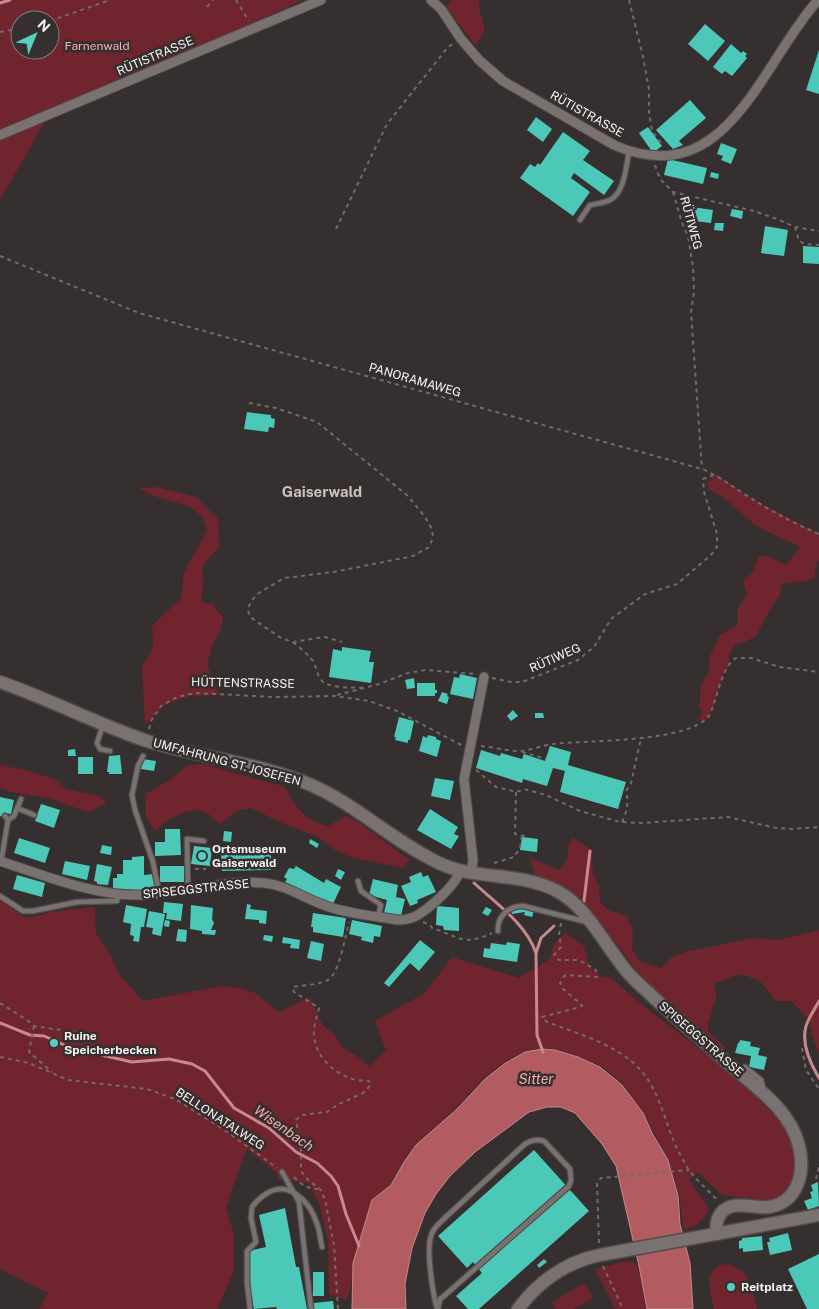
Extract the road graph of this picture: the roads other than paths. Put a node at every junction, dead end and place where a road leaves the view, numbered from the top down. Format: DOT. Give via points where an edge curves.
graph roads {
  1 [pos="321,0"];
  2 [pos="431,0"];
  3 [pos="818,0"];
  4 [pos="0,135"];
  5 [pos="629,152"];
  6 [pos="580,220"];
  7 [pos="484,677"];
  8 [pos="0,682"];
  9 [pos="103,724"];
  10 [pos="110,751"];
  11 [pos="143,756"];
  12 [pos="21,799"];
  13 [pos="17,808"];
  14 [pos="34,815"];
  15 [pos="204,841"];
  16 [pos="1,861"];
  17 [pos="465,872"];
  18 [pos="358,880"];
  19 [pos="191,889"];
  20 [pos="118,894"];
  21 [pos="159,894"];
  22 [pos="0,896"];
  23 [pos="378,917"];
  24 [pos="591,923"];
  25 [pos="496,931"];
  26 [pos="745,1067"];
  27 [pos="765,1094"];
  28 [pos="283,1170"];
  29 [pos="292,1191"];
  30 [pos="819,1215"];
  31 [pos="714,1235"];
  32 [pos="322,1247"];
  33 [pos="250,1309"];
  34 [pos="311,1309"];
  35 [pos="438,1309"];
  36 [pos="518,1309"];
  1 -- 4 [label="street, RÜTISTRASSE"];
  2 -- 5 [label="street, RÜTISTRASSE" via="479,60 503,81"];
  3 -- 5 [label="street, RÜTISTRASSE" via="732,122 714,138 697,149 670,155"];
  5 -- 6 [label="lane" via="618,192 608,202 590,206"];
  7 -- 17 [label="street" via="464,778 473,860"];
  8 -- 9 [label="street, UMFAHRUNG ST. JOSEFEN"];
  9 -- 10 [label="lane" via="97,743 100,749"];
  9 -- 17 [label="street, UMFAHRUNG ST. JOSEFEN" via="146,741 273,772 310,785 439,864"];
  11 -- 21 [label="lane" via="132,795 153,862"];
  12 -- 13 [label="lane"];
  13 -- 14 [label="lane"];
  13 -- 16 [label="lane" via="14,816 7,818"];
  15 -- 19 [label="lane" via="187,839"];
  16 -- 20 [label="street, SPISEGGSTRASSE"];
  17 -- 23 [label="street, SPISEGGSTRASSE" via="416,916 405,920"];
  17 -- 24 [label="street, SPISEGGSTRASSE" via="515,877 554,889 572,900"];
  18 -- 23 [label="lane" via="361,891 381,905"];
  19 -- 21 [label="street, SPISEGGSTRASSE"];
  19 -- 23 [label="street, SPISEGGSTRASSE" via="261,882 278,884 324,905"];
  20 -- 21 [label="street, SPISEGGSTRASSE"];
  20 -- 22 [label="lane" via="117,901 77,902 33,911 24,911"];
  24 -- 25 [label="lane" via="515,906 502,915"];
  24 -- 27 [label="street, SPISEGGSTRASSE" via="629,974"];
  26 -- 27 [label="lane" via="761,1080"];
  27 -- 31 [label="street, SPISEGGSTRASSE" via="794,1130 801,1158 798,1183 788,1199 780,1204 769,1207 733,1205 716,1222"];
  28 -- 29 [label="lane"];
  29 -- 32 [label="lane" via="309,1206 318,1225"];
  29 -- 33 [label="lane" via="276,1189 252,1207 256,1242 247,1251"];
  29 -- 34 [label="lane" via="299,1202"];
  30 -- 31 [label="street"];
  31 -- 36 [label="street" via="578,1261 541,1283"];
  35 -- 35 [label="lane" via="440,1299 568,1186 570,1169 544,1142 532,1140 525,1144 436,1226 431,1235 430,1261"];
}
